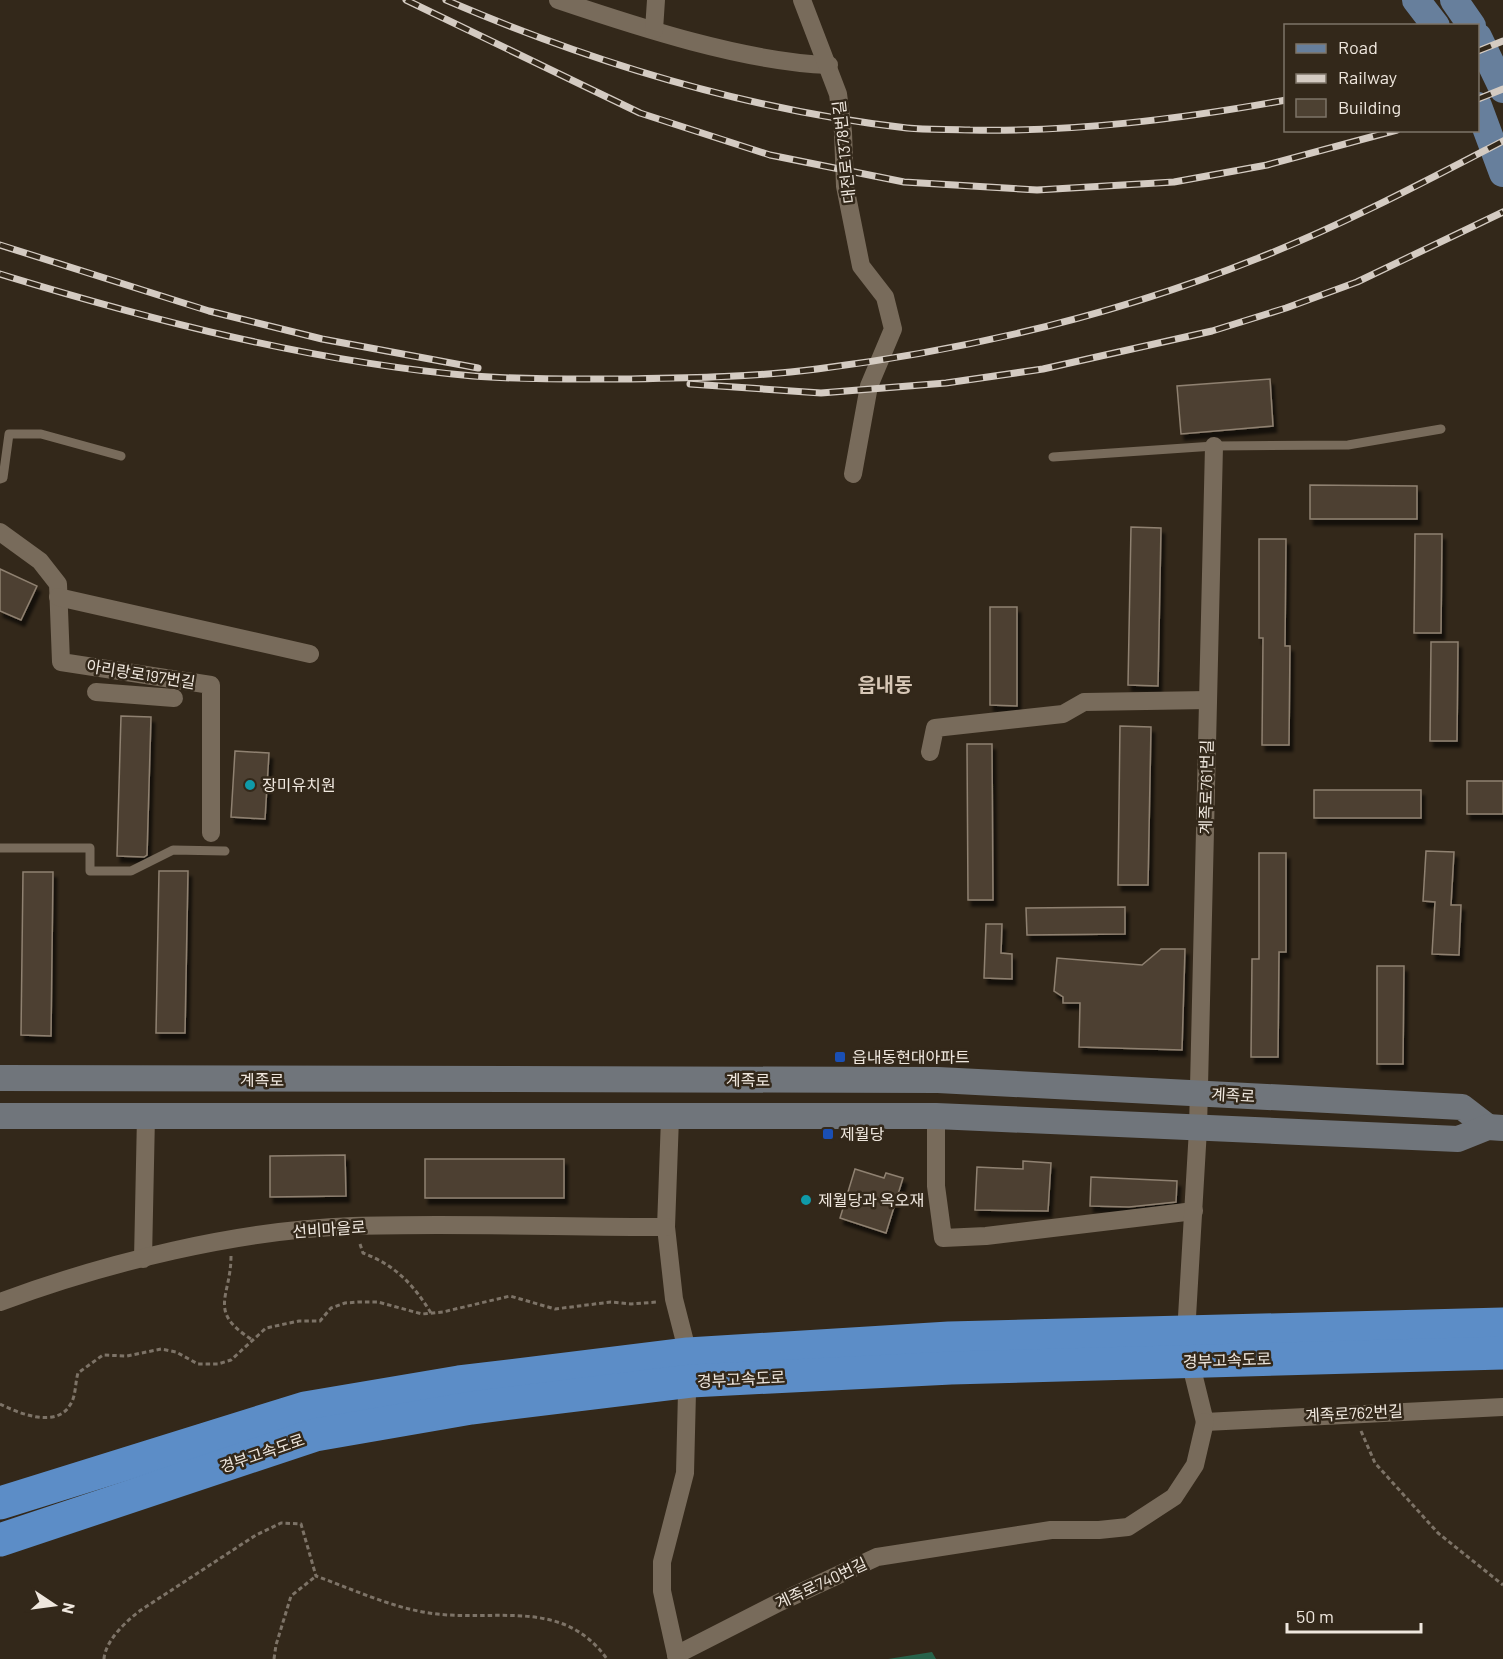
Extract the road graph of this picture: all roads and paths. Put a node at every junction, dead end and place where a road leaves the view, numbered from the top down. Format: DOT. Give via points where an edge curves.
graph roads {
  1 [pos="558,0"];
  2 [pos="656,0"];
  3 [pos="802,0"];
  4 [pos="1416,0"];
  5 [pos="1454,0"];
  6 [pos="1434,24"];
  7 [pos="1471,24"];
  8 [pos="654,30"];
  9 [pos="1479,39"];
  10 [pos="829,65"];
  11 [pos="1503,88"];
  12 [pos="1479,109"];
  13 [pos="1503,173"];
  14 [pos="1441,429"];
  15 [pos="1214,446"];
  16 [pos="121,456"];
  17 [pos="1053,457"];
  18 [pos="853,474"];
  19 [pos="0,479"];
  20 [pos="0,532"];
  21 [pos="58,597"];
  22 [pos="310,654"];
  23 [pos="96,692"];
  24 [pos="174,698"];
  25 [pos="1208,700"];
  26 [pos="930,752"];
  27 [pos="211,833"];
  28 [pos="0,848"];
  29 [pos="225,851"];
  30 [pos="0,1078"];
  31 [pos="1198,1093"];
  32 [pos="0,1116"];
  33 [pos="146,1116"];
  34 [pos="936,1116"];
  35 [pos="670,1118"];
  36 [pos="1495,1128"];
  37 [pos="1198,1129"];
  38 [pos="1194,1210"];
  39 [pos="352,1226"];
  40 [pos="666,1227"];
  41 [pos="231,1251"];
  42 [pos="143,1259"];
  43 [pos="674,1299"];
  44 [pos="0,1302"];
  45 [pos="431,1313"];
  46 [pos="1187,1317"];
  47 [pos="1503,1324"];
  48 [pos="251,1339"];
  49 [pos="685,1341"];
  50 [pos="1503,1353"];
  51 [pos="1191,1365"];
  52 [pos="687,1392"];
  53 [pos="0,1404"];
  54 [pos="1503,1407"];
  55 [pos="1353,1413"];
  56 [pos="1205,1422"];
  57 [pos="0,1503"];
  58 [pos="0,1540"];
  59 [pos="316,1576"];
  60 [pos="1503,1585"];
  61 [pos="676,1657"];
  62 [pos="104,1659"];
  63 [pos="274,1659"];
  64 [pos="607,1659"];
  1 -- 8 [label="street"];
  2 -- 8 [label="street"];
  3 -- 10 [label="street, 대전로1378번길"];
  4 -- 6 [label="main road"];
  5 -- 7 [label="main road"];
  8 -- 10 [label="street" via="770,58"];
  9 -- 11 [label="main road"];
  10 -- 18 [label="street, 대전로1378번길" via="838,94 845,186 861,266 885,297 892,329 869,386"];
  12 -- 13 [label="main road"];
  14 -- 15 [label="lane" via="1348,445"];
  15 -- 17 [label="lane"];
  15 -- 25 [label="street, 계족로761번길"];
  16 -- 19 [label="lane" via="41,434 9,434"];
  20 -- 21 [label="street, 아리랑로197번길" via="40,561 58,584"];
  21 -- 22 [label="street"];
  21 -- 27 [label="street, 아리랑로197번길" via="61,662 211,685"];
  23 -- 24 [label="street"];
  25 -- 26 [label="street" via="1084,702 1063,714 935,728"];
  25 -- 31 [label="street, 계족로761번길"];
  28 -- 29 [label="lane" via="90,848 90,871 130,871 172,850"];
  30 -- 31 [label="main road, 계족로" via="938,1080"];
  31 -- 36 [label="main road, 계족로" via="1462,1107"];
  31 -- 37 [label="street, 계족로761번길"];
  32 -- 33 [label="main road, 계족로"];
  33 -- 35 [label="main road, 계족로"];
  33 -- 42 [label="street"];
  34 -- 35 [label="main road, 계족로"];
  34 -- 37 [label="main road, 계족로"];
  34 -- 38 [label="street" via="936,1186 943,1238"];
  35 -- 40 [label="street"];
  36 -- 37 [label="main road, 계족로" via="1458,1139"];
  37 -- 38 [label="street"];
  38 -- 46 [label="street"];
  39 -- 40 [label="street, 선비마을로"];
  39 -- 42 [label="street, 선비마을로" via="229,1241"];
  39 -- 45 [label="path" via="363,1253 399,1271"];
  40 -- 43 [label="street"];
  41 -- 48 [label="path" via="231,1274 223,1296 223,1310 236,1330"];
  42 -- 44 [label="street, 선비마을로" via="64,1278"];
  43 -- 45 [label="path" via="555,1309 510,1296"];
  43 -- 49 [label="street"];
  45 -- 48 [label="path" via="378,1302 345,1303 331,1308 320,1321 279,1324"];
  47 -- 57 [label="highway, 경부고속도로" via="949,1338 676,1356 459,1382 305,1408"];
  48 -- 53 [label="path" via="231,1360 218,1364 198,1364 161,1349 127,1356 103,1355 78,1373 69,1408 54,1415 25,1416"];
  50 -- 58 [label="highway, 경부고속도로" via="951,1368 691,1381 483,1407 315,1435"];
  51 -- 56 [label="street"];
  52 -- 61 [label="street, 계족로740번길" via="685,1473 662,1563 662,1591"];
  54 -- 55 [label="street, 계족로762번길"];
  55 -- 56 [label="street, 계족로762번길"];
  55 -- 60 [label="path" via="1375,1463 1438,1533"];
  56 -- 61 [label="street, 계족로740번길" via="1195,1465 1174,1497 1128,1527 1052,1530 877,1557"];
  59 -- 62 [label="path" via="301,1524 281,1523 255,1535 141,1610 128,1620"];
  59 -- 63 [label="path" via="291,1596"];
  59 -- 64 [label="path" via="430,1613 559,1621 581,1634"];
}
